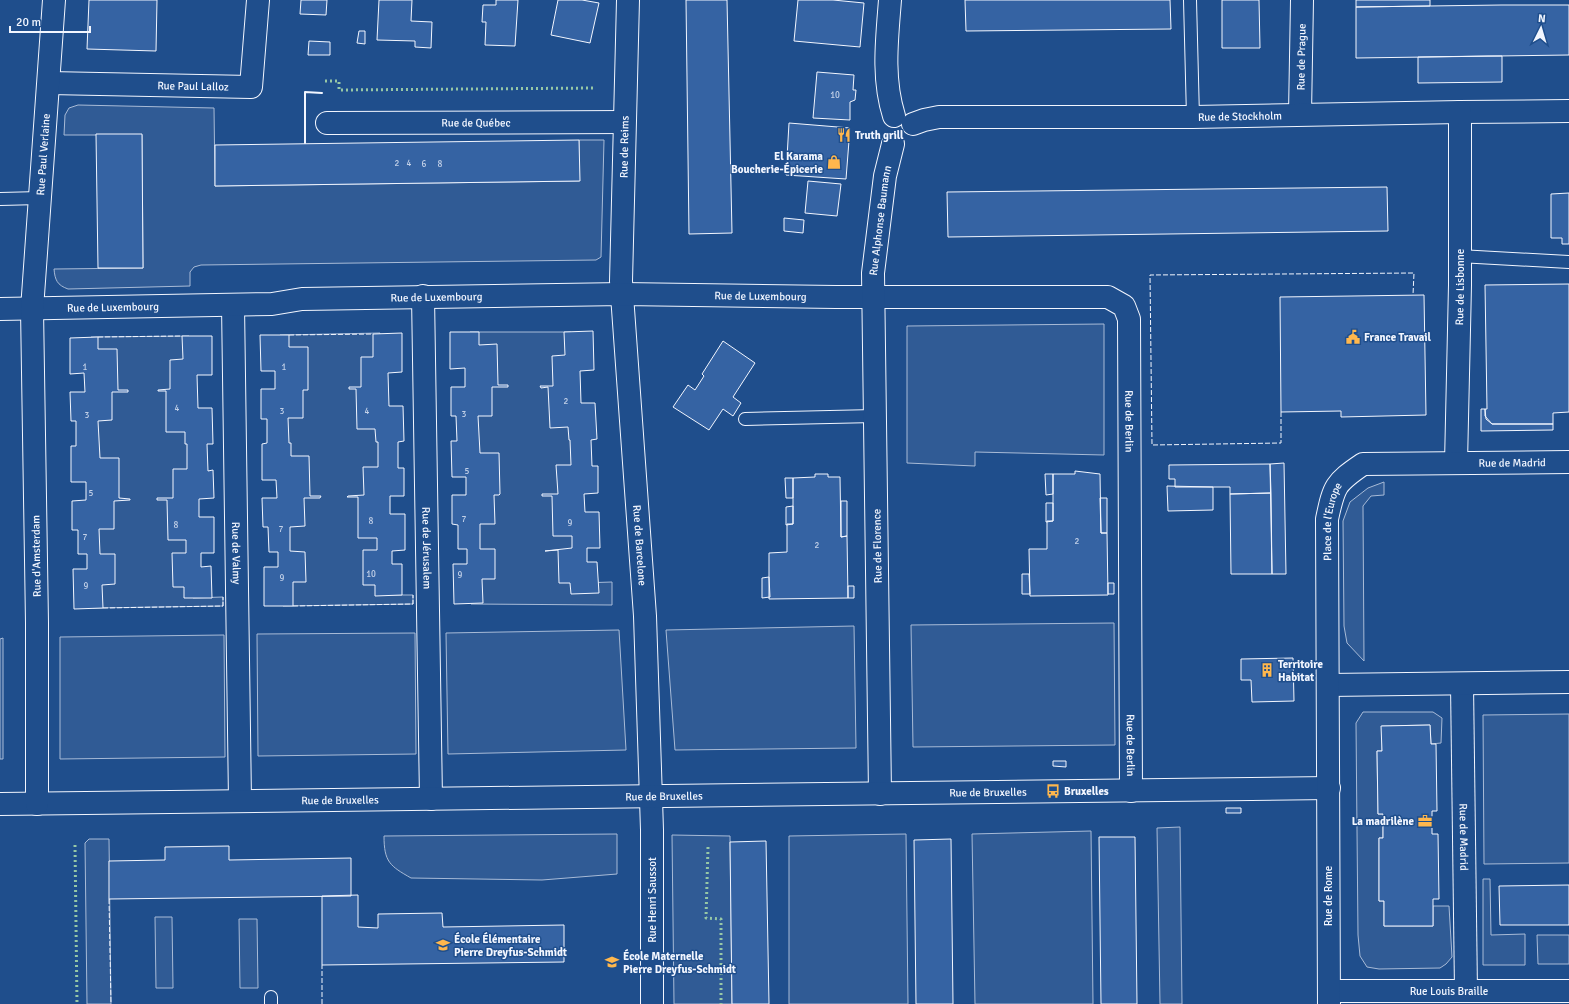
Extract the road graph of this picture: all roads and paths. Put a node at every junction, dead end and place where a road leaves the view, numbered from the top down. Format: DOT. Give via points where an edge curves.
graph roads {
  1 [pos="54,0"];
  2 [pos="258,0"];
  3 [pos="628,0"];
  4 [pos="890,0"];
  5 [pos="1190,0"];
  6 [pos="1302,0"];
  7 [pos="48,83"];
  8 [pos="1569,111"];
  9 [pos="1460,112"];
  10 [pos="1300,114"];
  11 [pos="1193,117"];
  12 [pos="903,120"];
  13 [pos="624,122"];
  14 [pos="328,123"];
  15 [pos="40,198"];
  16 [pos="0,199"];
  17 [pos="1459,256"];
  18 [pos="1569,262"];
  19 [pos="623,294"];
  20 [pos="423,296"];
  21 [pos="873,297"];
  22 [pos="233,305"];
  23 [pos="32,309"];
  24 [pos="0,310"];
  25 [pos="875,416"];
  26 [pos="745,419"];
  27 [pos="1569,462"];
  28 [pos="1456,463"];
  29 [pos="1569,682"];
  30 [pos="1462,684"];
  31 [pos="1328,685"];
  32 [pos="1328,788"];
  33 [pos="1130,790"];
  34 [pos="880,794"];
  35 [pos="651,796"];
  36 [pos="431,799"];
  37 [pos="240,801"];
  38 [pos="0,804"];
  39 [pos="37,804"];
  40 [pos="1466,991"];
  41 [pos="1569,991"];
  42 [pos="1329,997"];
  43 [pos="652,1004"];
  1 -- 7 [label="street, Rue Paul Verlaine"];
  2 -- 7 [label="street, Rue Paul Lalloz" via="251,87"];
  3 -- 13 [label="street, Rue de Reims"];
  4 -- 12 [label="street" via="886,49 889,100"];
  5 -- 11 [label="lane"];
  6 -- 10 [label="street, Rue de Prague"];
  7 -- 15 [label="street, Rue Paul Verlaine"];
  8 -- 9 [label="street, Rue de Stockholm"];
  9 -- 10 [label="street, Rue de Stockholm"];
  9 -- 17 [label="street, Rue de Lisbonne"];
  10 -- 11 [label="street, Rue de Stockholm"];
  11 -- 12 [label="street, Rue de Stockholm" via="939,117"];
  12 -- 21 [label="street, Rue Alphonse Baumann" via="888,120 884,126 887,140 893,144 885,176 873,273"];
  13 -- 14 [label="street, Rue de Québec"];
  13 -- 19 [label="street, Rue de Reims" via="621,281"];
  15 -- 16 [label="lane"];
  15 -- 23 [label="street, Rue Paul Verlaine"];
  17 -- 18 [label="lane"];
  17 -- 28 [label="street, Rue de Lisbonne"];
  19 -- 20 [label="street, Rue de Luxembourg"];
  19 -- 21 [label="street, Rue de Luxembourg"];
  19 -- 35 [label="street, Rue de Barcelone" via="645,616"];
  20 -- 22 [label="street, Rue de Luxembourg" via="302,299 272,304"];
  20 -- 36 [label="street, Rue de Jérusalem"];
  21 -- 25 [label="street, Rue de Florence"];
  21 -- 33 [label="street, Rue de Berlin" via="1108,297 1124,306 1129,319"];
  22 -- 23 [label="street, Rue de Luxembourg"];
  22 -- 37 [label="street, Rue de Valmy"];
  23 -- 24 [label="street, Rue de Luxembourg"];
  23 -- 39 [label="street, Rue d'Amsterdam"];
  25 -- 26 [label="lane"];
  25 -- 34 [label="street, Rue de Florence"];
  27 -- 28 [label="street, Rue de Madrid"];
  28 -- 31 [label="street, Place de l'Europe" via="1363,464 1341,480 1332,496 1327,519"];
  29 -- 30 [label="street"];
  30 -- 31 [label="street"];
  30 -- 40 [label="street, Rue de Madrid"];
  31 -- 32 [label="street, Place de l'Europe"];
  32 -- 33 [label="street, Rue de Bruxelles"];
  32 -- 42 [label="street, Rue de Rome"];
  33 -- 34 [label="street, Rue de Bruxelles"];
  34 -- 35 [label="street, Rue de Bruxelles"];
  35 -- 36 [label="street, Rue de Bruxelles"];
  35 -- 43 [label="street, Rue Henri Saussot"];
  36 -- 37 [label="street, Rue de Bruxelles"];
  37 -- 39 [label="street, Rue de Bruxelles"];
  38 -- 39 [label="street, Rue de Bruxelles"];
  40 -- 41 [label="street, Rue Louis Braille"];
  40 -- 42 [label="street, Rue Louis Braille"];
}
